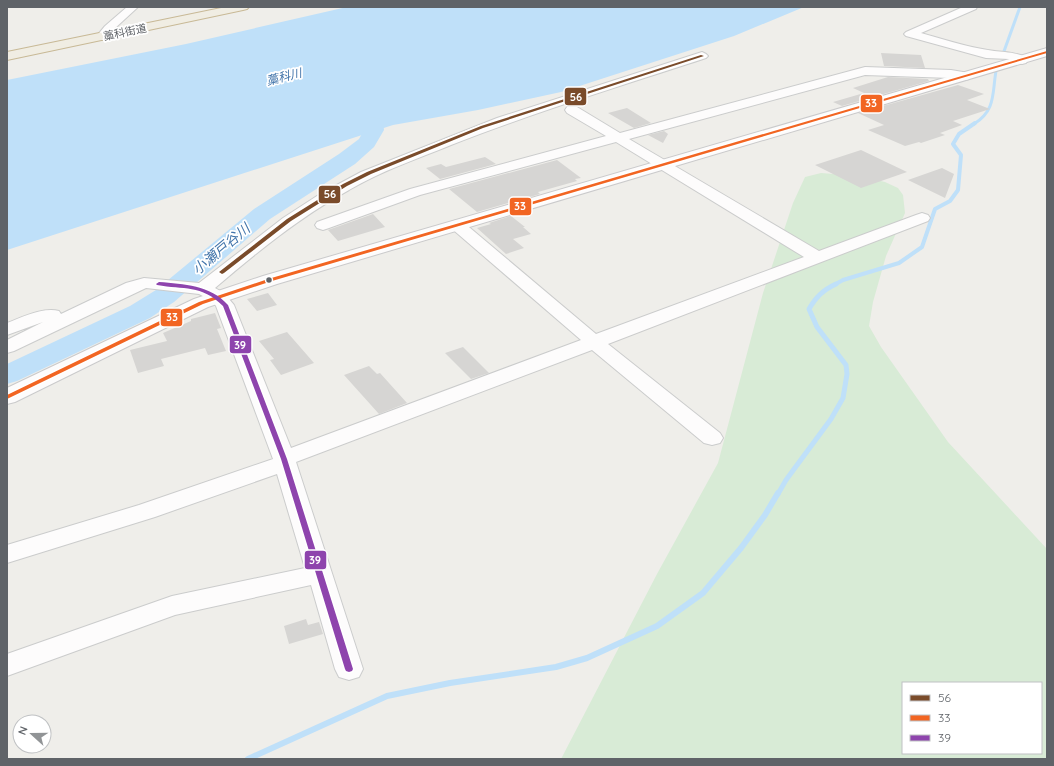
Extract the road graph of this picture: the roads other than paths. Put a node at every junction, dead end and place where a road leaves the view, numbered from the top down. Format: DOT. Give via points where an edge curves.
graph roads {
  1 [pos="132,7"];
  2 [pos="244,7"];
  3 [pos="972,7"];
  4 [pos="101,38"];
  5 [pos="1047,52"];
  6 [pos="7,56"];
  7 [pos="702,56"];
  8 [pos="1022,60"];
  9 [pos="965,76"];
  10 [pos="572,110"];
  11 [pos="617,137"];
  12 [pos="663,165"];
  13 [pos="922,218"];
  14 [pos="323,225"];
  15 [pos="457,225"];
  16 [pos="818,258"];
  17 [pos="210,293"];
  18 [pos="68,318"];
  19 [pos="7,329"];
  20 [pos="594,342"];
  21 [pos="7,347"];
  22 [pos="7,397"];
  23 [pos="712,438"];
  24 [pos="284,461"];
  25 [pos="7,554"];
  26 [pos="320,574"];
  27 [pos="7,665"];
  28 [pos="349,669"];
  1 -- 4 [label="street"];
  2 -- 4 [label="highway, 藁科街道"];
  3 -- 8 [label="street" via="910,34 986,54 1011,56"];
  4 -- 6 [label="highway, 藁科街道"];
  5 -- 8 [label="main road"];
  7 -- 17 [label="street" via="482,127 369,173 289,220 245,253"];
  8 -- 9 [label="main road"];
  9 -- 11 [label="street" via="865,71"];
  9 -- 12 [label="main road"];
  10 -- 11 [label="street"];
  11 -- 12 [label="street"];
  11 -- 14 [label="street" via="415,192"];
  12 -- 15 [label="main road"];
  12 -- 16 [label="street"];
  13 -- 16 [label="street"];
  15 -- 17 [label="main road" via="270,280"];
  15 -- 20 [label="street"];
  16 -- 20 [label="street"];
  17 -- 18 [label="street" via="144,283 132,286"];
  17 -- 22 [label="main road" via="148,328"];
  17 -- 24 [label="street" via="225,305"];
  18 -- 19 [label="street" via="52,315"];
  18 -- 21 [label="street"];
  20 -- 23 [label="street"];
  20 -- 24 [label="street"];
  24 -- 25 [label="street" via="147,512"];
  24 -- 26 [label="street"];
  26 -- 27 [label="street" via="172,606"];
  26 -- 28 [label="street"];
}
